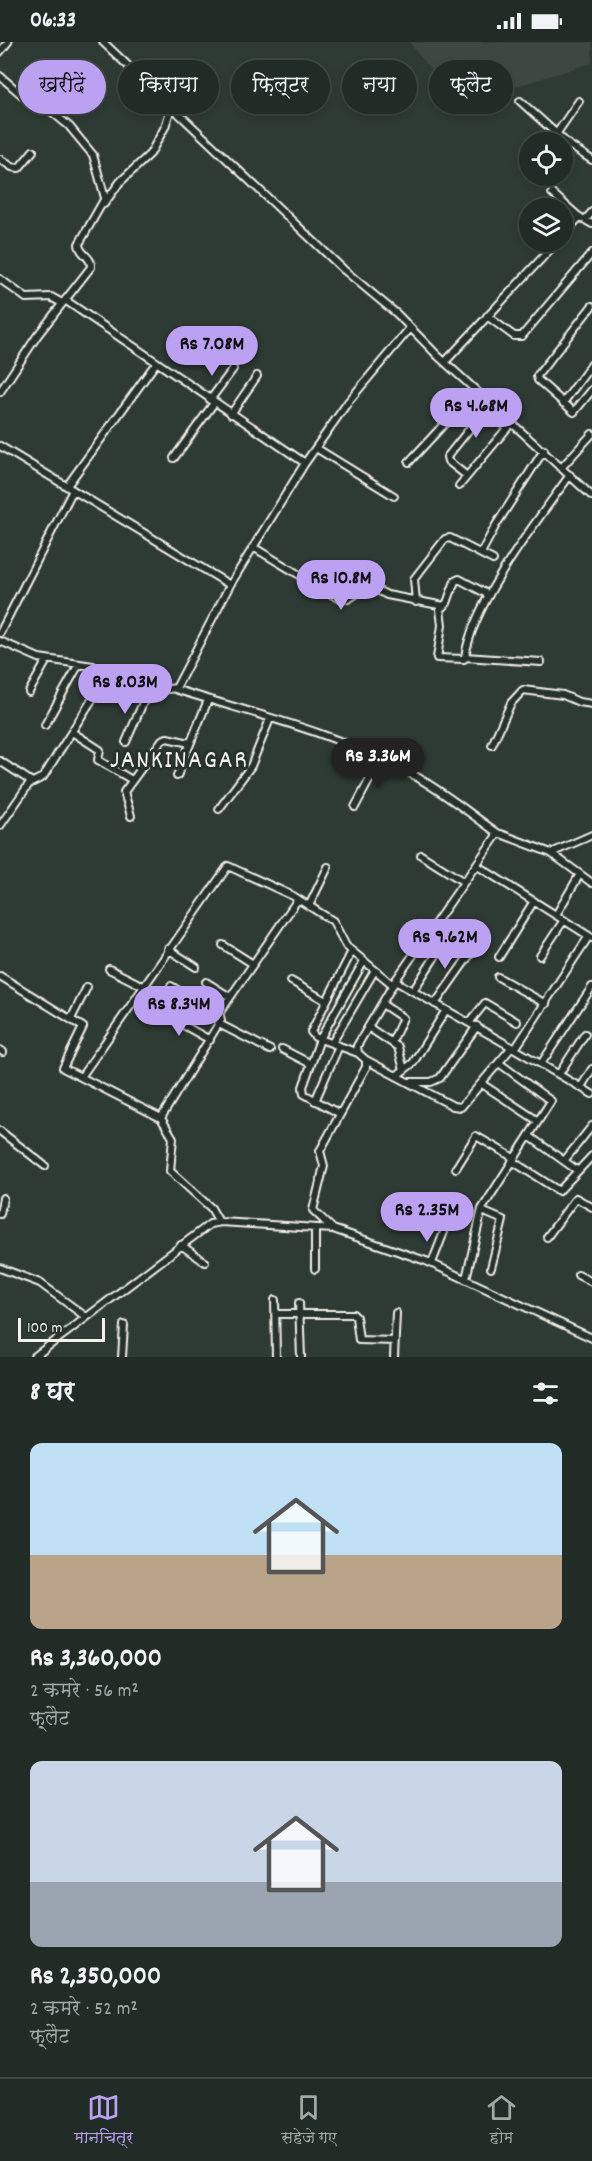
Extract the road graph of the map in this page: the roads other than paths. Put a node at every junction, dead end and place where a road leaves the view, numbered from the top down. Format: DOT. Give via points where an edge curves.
graph roads {
  1 [pos="8,42"];
  2 [pos="104,42"];
  3 [pos="0,52"];
  4 [pos="122,60"];
  5 [pos="0,76"];
  6 [pos="520,101"];
  7 [pos="579,101"];
  8 [pos="169,114"];
  9 [pos="178,114"];
  10 [pos="556,132"];
  11 [pos="558,132"];
  12 [pos="573,148"];
  13 [pos="33,151"];
  14 [pos="0,159"];
  15 [pos="592,160"];
  16 [pos="552,193"];
  17 [pos="103,205"];
  18 [pos="592,212"];
  19 [pos="583,218"];
  20 [pos="592,224"];
  21 [pos="573,227"];
  22 [pos="548,252"];
  23 [pos="592,254"];
  24 [pos="0,279"];
  25 [pos="64,301"];
  26 [pos="592,306"];
  27 [pos="487,316"];
  28 [pos="410,328"];
  29 [pos="445,362"];
  30 [pos="156,363"];
  31 [pos="592,364"];
  32 [pos="233,369"];
  33 [pos="257,376"];
  34 [pos="592,390"];
  35 [pos="0,392"];
  36 [pos="212,401"];
  37 [pos="491,402"];
  38 [pos="563,403"];
  39 [pos="231,414"];
  40 [pos="479,417"];
  41 [pos="513,421"];
  42 [pos="592,434"];
  43 [pos="0,446"];
  44 [pos="316,448"];
  45 [pos="544,450"];
  46 [pos="174,458"];
  47 [pos="409,462"];
  48 [pos="305,463"];
  49 [pos="562,467"];
  50 [pos="570,475"];
  51 [pos="467,476"];
  52 [pos="67,486"];
  53 [pos="459,486"];
  54 [pos="73,490"];
  55 [pos="394,496"];
  56 [pos="592,496"];
  57 [pos="253,547"];
  58 [pos="481,554"];
  59 [pos="493,560"];
  60 [pos="230,585"];
  61 [pos="489,595"];
  62 [pos="416,602"];
  63 [pos="444,606"];
  64 [pos="0,633"];
  65 [pos="0,641"];
  66 [pos="464,659"];
  67 [pos="47,660"];
  68 [pos="541,662"];
  69 [pos="79,664"];
  70 [pos="107,676"];
  71 [pos="175,689"];
  72 [pos="29,692"];
  73 [pos="145,698"];
  74 [pos="208,700"];
  75 [pos="592,704"];
  76 [pos="270,719"];
  77 [pos="45,725"];
  78 [pos="72,732"];
  79 [pos="126,742"];
  80 [pos="190,743"];
  81 [pos="492,745"];
  82 [pos="0,760"];
  83 [pos="380,760"];
  84 [pos="177,776"];
  85 [pos="132,780"];
  86 [pos="32,782"];
  87 [pos="355,807"];
  88 [pos="219,809"];
  89 [pos="130,816"];
  90 [pos="0,826"];
  91 [pos="499,834"];
  92 [pos="592,835"];
  93 [pos="551,853"];
  94 [pos="421,855"];
  95 [pos="476,865"];
  96 [pos="328,867"];
  97 [pos="580,874"];
  98 [pos="464,882"];
  99 [pos="592,883"];
  100 [pos="298,899"];
  101 [pos="534,901"];
  102 [pos="309,906"];
  103 [pos="556,915"];
  104 [pos="564,920"];
  105 [pos="449,935"];
  106 [pos="590,937"];
  107 [pos="223,945"];
  108 [pos="168,949"];
  109 [pos="473,950"];
  110 [pos="352,951"];
  111 [pos="540,956"];
  112 [pos="499,957"];
  113 [pos="364,961"];
  114 [pos="253,964"];
  115 [pos="196,967"];
  116 [pos="109,969"];
  117 [pos="375,970"];
  118 [pos="0,976"];
  119 [pos="498,977"];
  120 [pos="291,981"];
  121 [pos="206,982"];
  122 [pos="394,983"];
  123 [pos="143,986"];
  124 [pos="171,986"];
  125 [pos="87,987"];
  126 [pos="592,987"];
  127 [pos="413,991"];
  128 [pos="230,997"];
  129 [pos="326,1001"];
  130 [pos="382,1004"];
  131 [pos="435,1004"];
  132 [pos="546,1004"];
  133 [pos="446,1010"];
  134 [pos="160,1012"];
  135 [pos="218,1015"];
  136 [pos="71,1019"];
  137 [pos="517,1022"];
  138 [pos="469,1023"];
  139 [pos="219,1024"];
  140 [pos="477,1026"];
  141 [pos="368,1027"];
  142 [pos="585,1034"];
  143 [pos="320,1039"];
  144 [pos="210,1040"];
  145 [pos="392,1042"];
  146 [pos="332,1043"];
  147 [pos="339,1046"];
  148 [pos="513,1048"];
  149 [pos="282,1049"];
  150 [pos="270,1050"];
  151 [pos="358,1053"];
  152 [pos="366,1060"];
  153 [pos="500,1063"];
  154 [pos="311,1064"];
  155 [pos="541,1064"];
  156 [pos="592,1069"];
  157 [pos="404,1070"];
  158 [pos="559,1074"];
  159 [pos="396,1076"];
  160 [pos="81,1077"];
  161 [pos="408,1082"];
  162 [pos="482,1084"];
  163 [pos="581,1087"];
  164 [pos="592,1094"];
  165 [pos="315,1101"];
  166 [pos="340,1114"];
  167 [pos="161,1118"];
  168 [pos="538,1121"];
  169 [pos="592,1126"];
  170 [pos="0,1131"];
  171 [pos="529,1136"];
  172 [pos="592,1156"];
  173 [pos="513,1159"];
  174 [pos="564,1161"];
  175 [pos="45,1167"];
  176 [pos="456,1168"];
  177 [pos="578,1171"];
  178 [pos="592,1197"];
  179 [pos="3,1198"];
  180 [pos="590,1205"];
  181 [pos="482,1211"];
  182 [pos="0,1215"];
  183 [pos="219,1222"];
  184 [pos="315,1228"];
  185 [pos="333,1229"];
  186 [pos="444,1232"];
  187 [pos="547,1237"];
  188 [pos="181,1245"];
  189 [pos="205,1262"];
  190 [pos="432,1263"];
  191 [pos="0,1268"];
  192 [pos="491,1268"];
  193 [pos="315,1269"];
  194 [pos="592,1271"];
  195 [pos="578,1275"];
  196 [pos="466,1279"];
  197 [pos="589,1281"];
  198 [pos="275,1300"];
  199 [pos="299,1303"];
  200 [pos="396,1313"];
  201 [pos="276,1314"];
  202 [pos="299,1314"];
  203 [pos="86,1317"];
  204 [pos="124,1325"];
  205 [pos="591,1336"];
  206 [pos="395,1341"];
  207 [pos="34,1357"];
  208 [pos="122,1357"];
  209 [pos="276,1357"];
  210 [pos="301,1357"];
  211 [pos="394,1357"];
  1 -- 3 [label="street"];
  2 -- 4 [label="street"];
  5 -- 17 [label="street" via="22,95 46,107 89,149 106,192"];
  6 -- 10 [label="street"];
  7 -- 11 [label="street"];
  8 -- 17 [label="street" via="150,154 120,182"];
  9 -- 28 [label="street"];
  12 -- 15 [label="street"];
  13 -- 14 [label="street" via="19,168"];
  16 -- 19 [label="street"];
  17 -- 25 [label="street" via="79,244 90,258 91,267"];
  18 -- 19 [label="street"];
  19 -- 20 [label="street"];
  19 -- 21 [label="street"];
  22 -- 27 [label="street"];
  23 -- 27 [label="street" via="522,336 514,336"];
  24 -- 25 [label="street" via="26,298"];
  25 -- 30 [label="street"];
  25 -- 35 [label="street"];
  26 -- 38 [label="street" via="537,376"];
  27 -- 29 [label="street"];
  28 -- 29 [label="street"];
  28 -- 44 [label="street"];
  29 -- 37 [label="street"];
  30 -- 36 [label="street"];
  30 -- 52 [label="street"];
  31 -- 38 [label="street"];
  32 -- 36 [label="street"];
  33 -- 39 [label="street"];
  34 -- 38 [label="street" via="575,411"];
  36 -- 39 [label="street"];
  36 -- 46 [label="street"];
  37 -- 40 [label="street"];
  37 -- 41 [label="street"];
  39 -- 48 [label="street"];
  40 -- 47 [label="street" via="460,407"];
  40 -- 51 [label="street" via="447,457"];
  41 -- 45 [label="street"];
  41 -- 51 [label="street"];
  42 -- 49 [label="street"];
  43 -- 52 [label="street"];
  44 -- 48 [label="street"];
  44 -- 55 [label="street"];
  45 -- 49 [label="street"];
  45 -- 58 [label="street"];
  48 -- 57 [label="street"];
  49 -- 50 [label="street"];
  50 -- 56 [label="street"];
  50 -- 61 [label="street"];
  51 -- 53 [label="street"];
  52 -- 54 [label="street"];
  54 -- 60 [label="street"];
  54 -- 64 [label="street"];
  57 -- 60 [label="street"];
  57 -- 62 [label="street" via="339,598 348,599 369,586"];
  58 -- 59 [label="street"];
  58 -- 62 [label="street" via="445,539 414,579"];
  60 -- 71 [label="street"];
  61 -- 63 [label="street" via="459,579"];
  61 -- 66 [label="street" via="473,626"];
  62 -- 63 [label="street"];
  63 -- 66 [label="street" via="440,610 442,625 436,658"];
  65 -- 67 [label="street"];
  66 -- 68 [label="street"];
  67 -- 69 [label="street"];
  67 -- 72 [label="street"];
  69 -- 70 [label="street" via="93,666"];
  69 -- 77 [label="street"];
  70 -- 73 [label="street" via="134,697"];
  70 -- 78 [label="street"];
  71 -- 73 [label="street" via="161,690"];
  71 -- 74 [label="street"];
  73 -- 79 [label="street"];
  74 -- 76 [label="street"];
  74 -- 80 [label="street"];
  75 -- 81 [label="street" via="563,695 523,690 511,703"];
  76 -- 83 [label="street" via="301,726"];
  76 -- 88 [label="street" via="251,766"];
  78 -- 85 [label="street" via="100,750 98,760"];
  78 -- 86 [label="street" via="43,777"];
  80 -- 84 [label="street"];
  80 -- 85 [label="street" via="162,740"];
  82 -- 86 [label="street"];
  83 -- 87 [label="street"];
  83 -- 91 [label="street" via="410,773"];
  85 -- 89 [label="street" via="124,792"];
  86 -- 90 [label="street"];
  91 -- 93 [label="street"];
  91 -- 95 [label="street"];
  92 -- 93 [label="street"];
  93 -- 97 [label="street"];
  94 -- 98 [label="street"];
  95 -- 98 [label="street"];
  95 -- 101 [label="street"];
  96 -- 102 [label="street"];
  97 -- 99 [label="street"];
  97 -- 103 [label="street"];
  98 -- 122 [label="street"];
  100 -- 102 [label="street"];
  100 -- 108 [label="street" via="228,866"];
  100 -- 114 [label="street"];
  101 -- 103 [label="street"];
  101 -- 112 [label="street"];
  102 -- 110 [label="street" via="336,924"];
  103 -- 104 [label="street"];
  104 -- 106 [label="street"];
  104 -- 111 [label="street"];
  105 -- 127 [label="street"];
  106 -- 132 [label="street"];
  107 -- 114 [label="street"];
  108 -- 115 [label="street"];
  108 -- 123 [label="street"];
  109 -- 131 [label="street"];
  110 -- 113 [label="street"];
  110 -- 129 [label="street"];
  113 -- 117 [label="street"];
  113 -- 143 [label="street"];
  114 -- 128 [label="street"];
  116 -- 123 [label="street"];
  117 -- 122 [label="street"];
  117 -- 146 [label="street"];
  118 -- 136 [label="street"];
  119 -- 132 [label="street"];
  120 -- 129 [label="street"];
  121 -- 128 [label="street"];
  122 -- 127 [label="street"];
  122 -- 130 [label="street"];
  123 -- 160 [label="street"];
  124 -- 135 [label="street"];
  125 -- 136 [label="street"];
  126 -- 155 [label="street"];
  127 -- 131 [label="street"];
  128 -- 135 [label="street"];
  129 -- 143 [label="street" via="311,1032"];
  130 -- 141 [label="street"];
  130 -- 145 [label="street" via="403,1018"];
  131 -- 133 [label="street"];
  132 -- 148 [label="street"];
  133 -- 138 [label="street"];
  133 -- 157 [label="street" via="413,1063"];
  134 -- 144 [label="street"];
  135 -- 139 [label="street"];
  136 -- 160 [label="street" via="83,1030 63,1068"];
  137 -- 138 [label="street" via="484,1003"];
  138 -- 140 [label="street"];
  139 -- 144 [label="street"];
  139 -- 150 [label="street"];
  140 -- 148 [label="street"];
  140 -- 161 [label="street" via="440,1078"];
  141 -- 145 [label="street"];
  141 -- 151 [label="street" via="357,1046"];
  142 -- 158 [label="street"];
  143 -- 146 [label="street"];
  143 -- 154 [label="street"];
  144 -- 167 [label="street"];
  145 -- 157 [label="street" via="399,1049"];
  146 -- 147 [label="street"];
  147 -- 151 [label="street"];
  147 -- 165 [label="street"];
  148 -- 153 [label="street"];
  148 -- 155 [label="street"];
  149 -- 154 [label="street"];
  151 -- 152 [label="street"];
  152 -- 159 [label="street"];
  152 -- 166 [label="street" via="366,1067"];
  153 -- 162 [label="street"];
  153 -- 168 [label="street" via="551,1099"];
  154 -- 165 [label="street" via="303,1090"];
  155 -- 158 [label="street"];
  156 -- 163 [label="street"];
  157 -- 159 [label="street"];
  158 -- 163 [label="street"];
  159 -- 161 [label="street"];
  160 -- 167 [label="street"];
  161 -- 162 [label="street" via="461,1107"];
  162 -- 168 [label="street"];
  163 -- 164 [label="street"];
  165 -- 166 [label="street"];
  166 -- 185 [label="street" via="320,1151 324,1166 312,1210"];
  167 -- 183 [label="street" via="173,1138 170,1171 211,1208"];
  168 -- 171 [label="street"];
  169 -- 174 [label="street"];
  170 -- 175 [label="street"];
  171 -- 173 [label="street"];
  171 -- 174 [label="street"];
  172 -- 177 [label="street"];
  173 -- 176 [label="street" via="476,1136"];
  173 -- 177 [label="street" via="559,1191"];
  173 -- 181 [label="street"];
  174 -- 177 [label="street"];
  178 -- 180 [label="street"];
  179 -- 182 [label="street"];
  180 -- 187 [label="street" via="576,1198"];
  181 -- 192 [label="street" via="503,1220"];
  181 -- 196 [label="street"];
  183 -- 184 [label="street"];
  183 -- 188 [label="street"];
  184 -- 185 [label="street"];
  184 -- 193 [label="street"];
  185 -- 190 [label="street"];
  186 -- 190 [label="street"];
  188 -- 189 [label="street"];
  188 -- 203 [label="street"];
  190 -- 196 [label="street"];
  191 -- 203 [label="street" via="40,1283"];
  194 -- 197 [label="street"];
  195 -- 197 [label="street"];
  196 -- 205 [label="street"];
  198 -- 201 [label="street"];
  199 -- 202 [label="street"];
  200 -- 206 [label="street"];
  201 -- 202 [label="street"];
  201 -- 209 [label="street"];
  202 -- 206 [label="street" via="353,1314 359,1340"];
  202 -- 210 [label="street"];
  203 -- 207 [label="street"];
  204 -- 208 [label="street"];
  206 -- 211 [label="street"];
}
